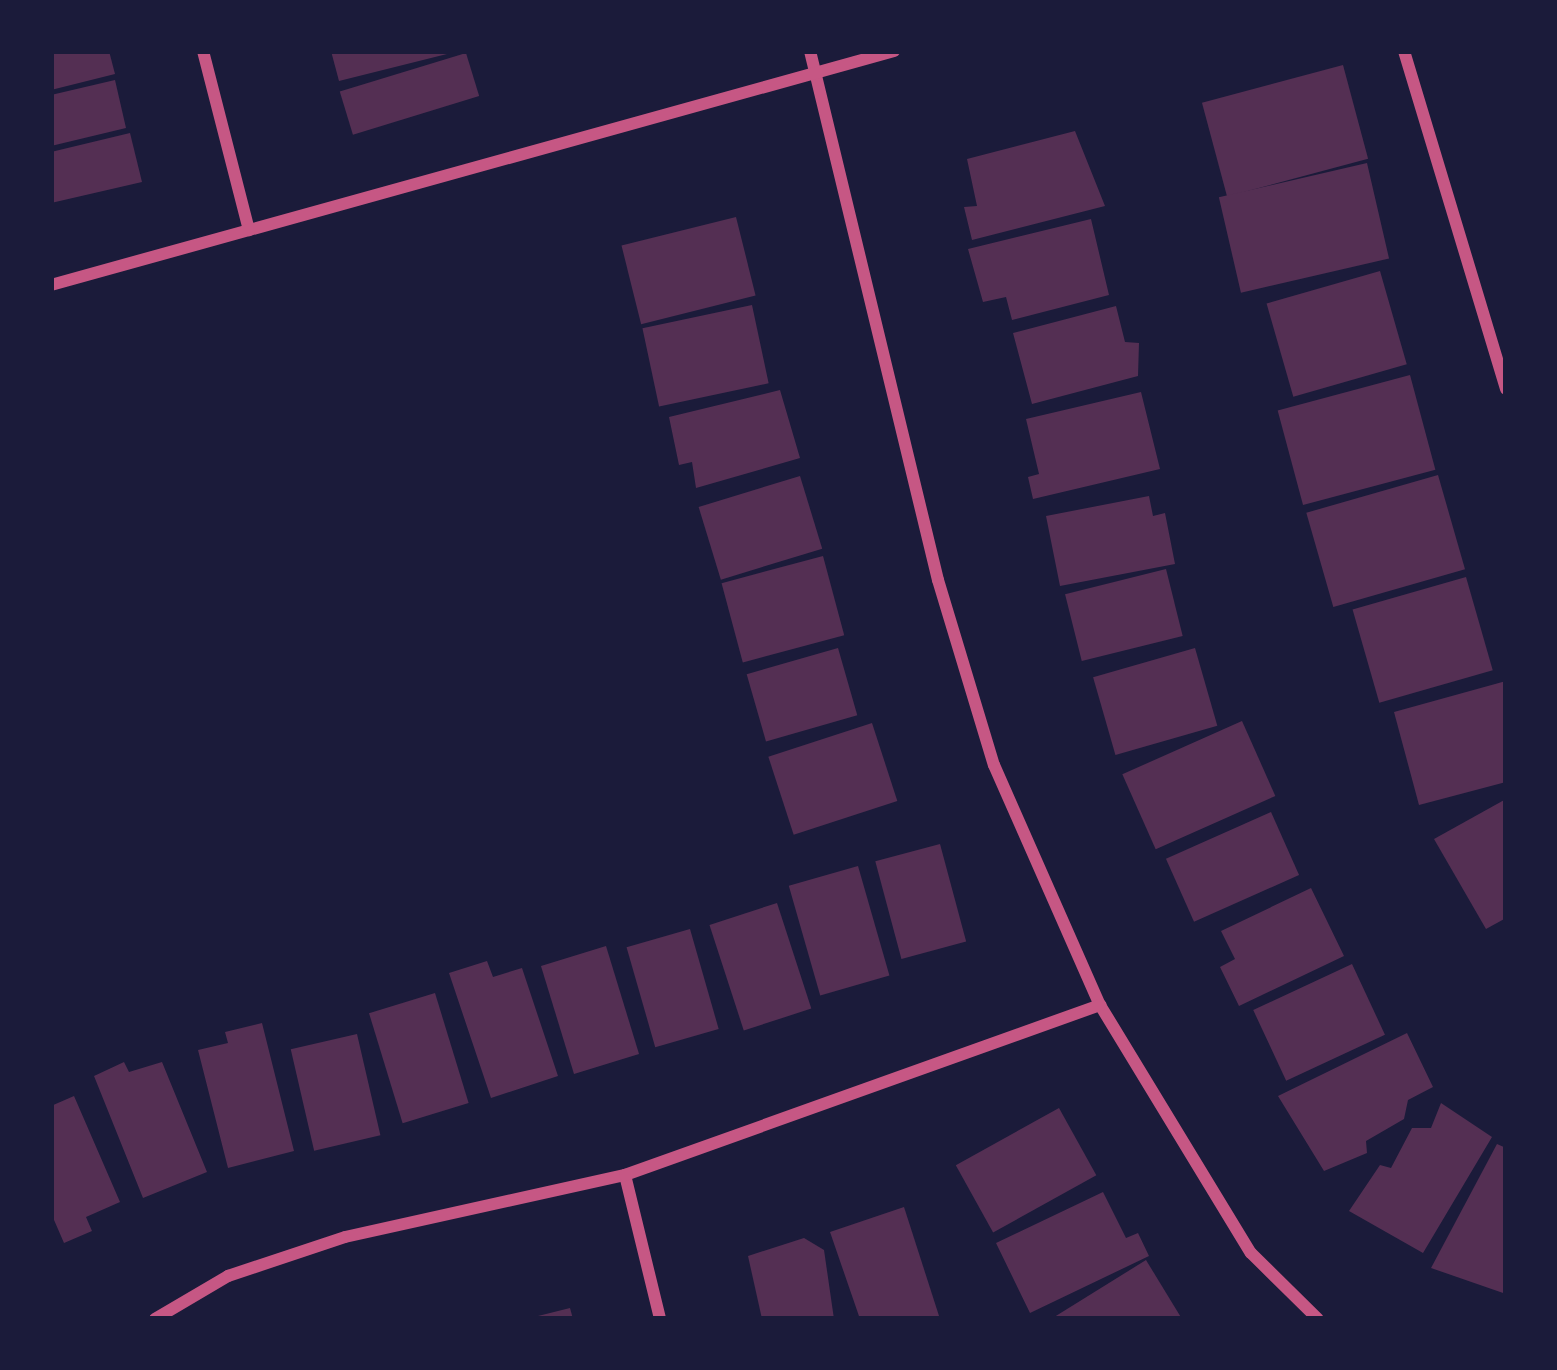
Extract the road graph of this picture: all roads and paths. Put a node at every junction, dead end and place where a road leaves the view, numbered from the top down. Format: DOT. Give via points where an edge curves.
graph roads {
  1 [pos="203,51"];
  2 [pos="810,51"];
  3 [pos="894,51"];
  4 [pos="1405,51"];
  5 [pos="815,70"];
  6 [pos="249,230"];
  7 [pos="51,285"];
  8 [pos="1506,389"];
  9 [pos="1100,1005"];
  10 [pos="625,1175"];
  11 [pos="155,1319"];
  12 [pos="660,1319"];
  13 [pos="1318,1319"];
  1 -- 6 [label="street"];
  2 -- 5 [label="street"];
  3 -- 5 [label="street"];
  4 -- 8 [label="street"];
  5 -- 6 [label="street"];
  5 -- 9 [label="street" via="938,580 994,766"];
  6 -- 7 [label="street"];
  9 -- 10 [label="street"];
  9 -- 13 [label="street" via="1251,1252"];
  10 -- 11 [label="street" via="345,1237 227,1276"];
  10 -- 12 [label="street"];
}
